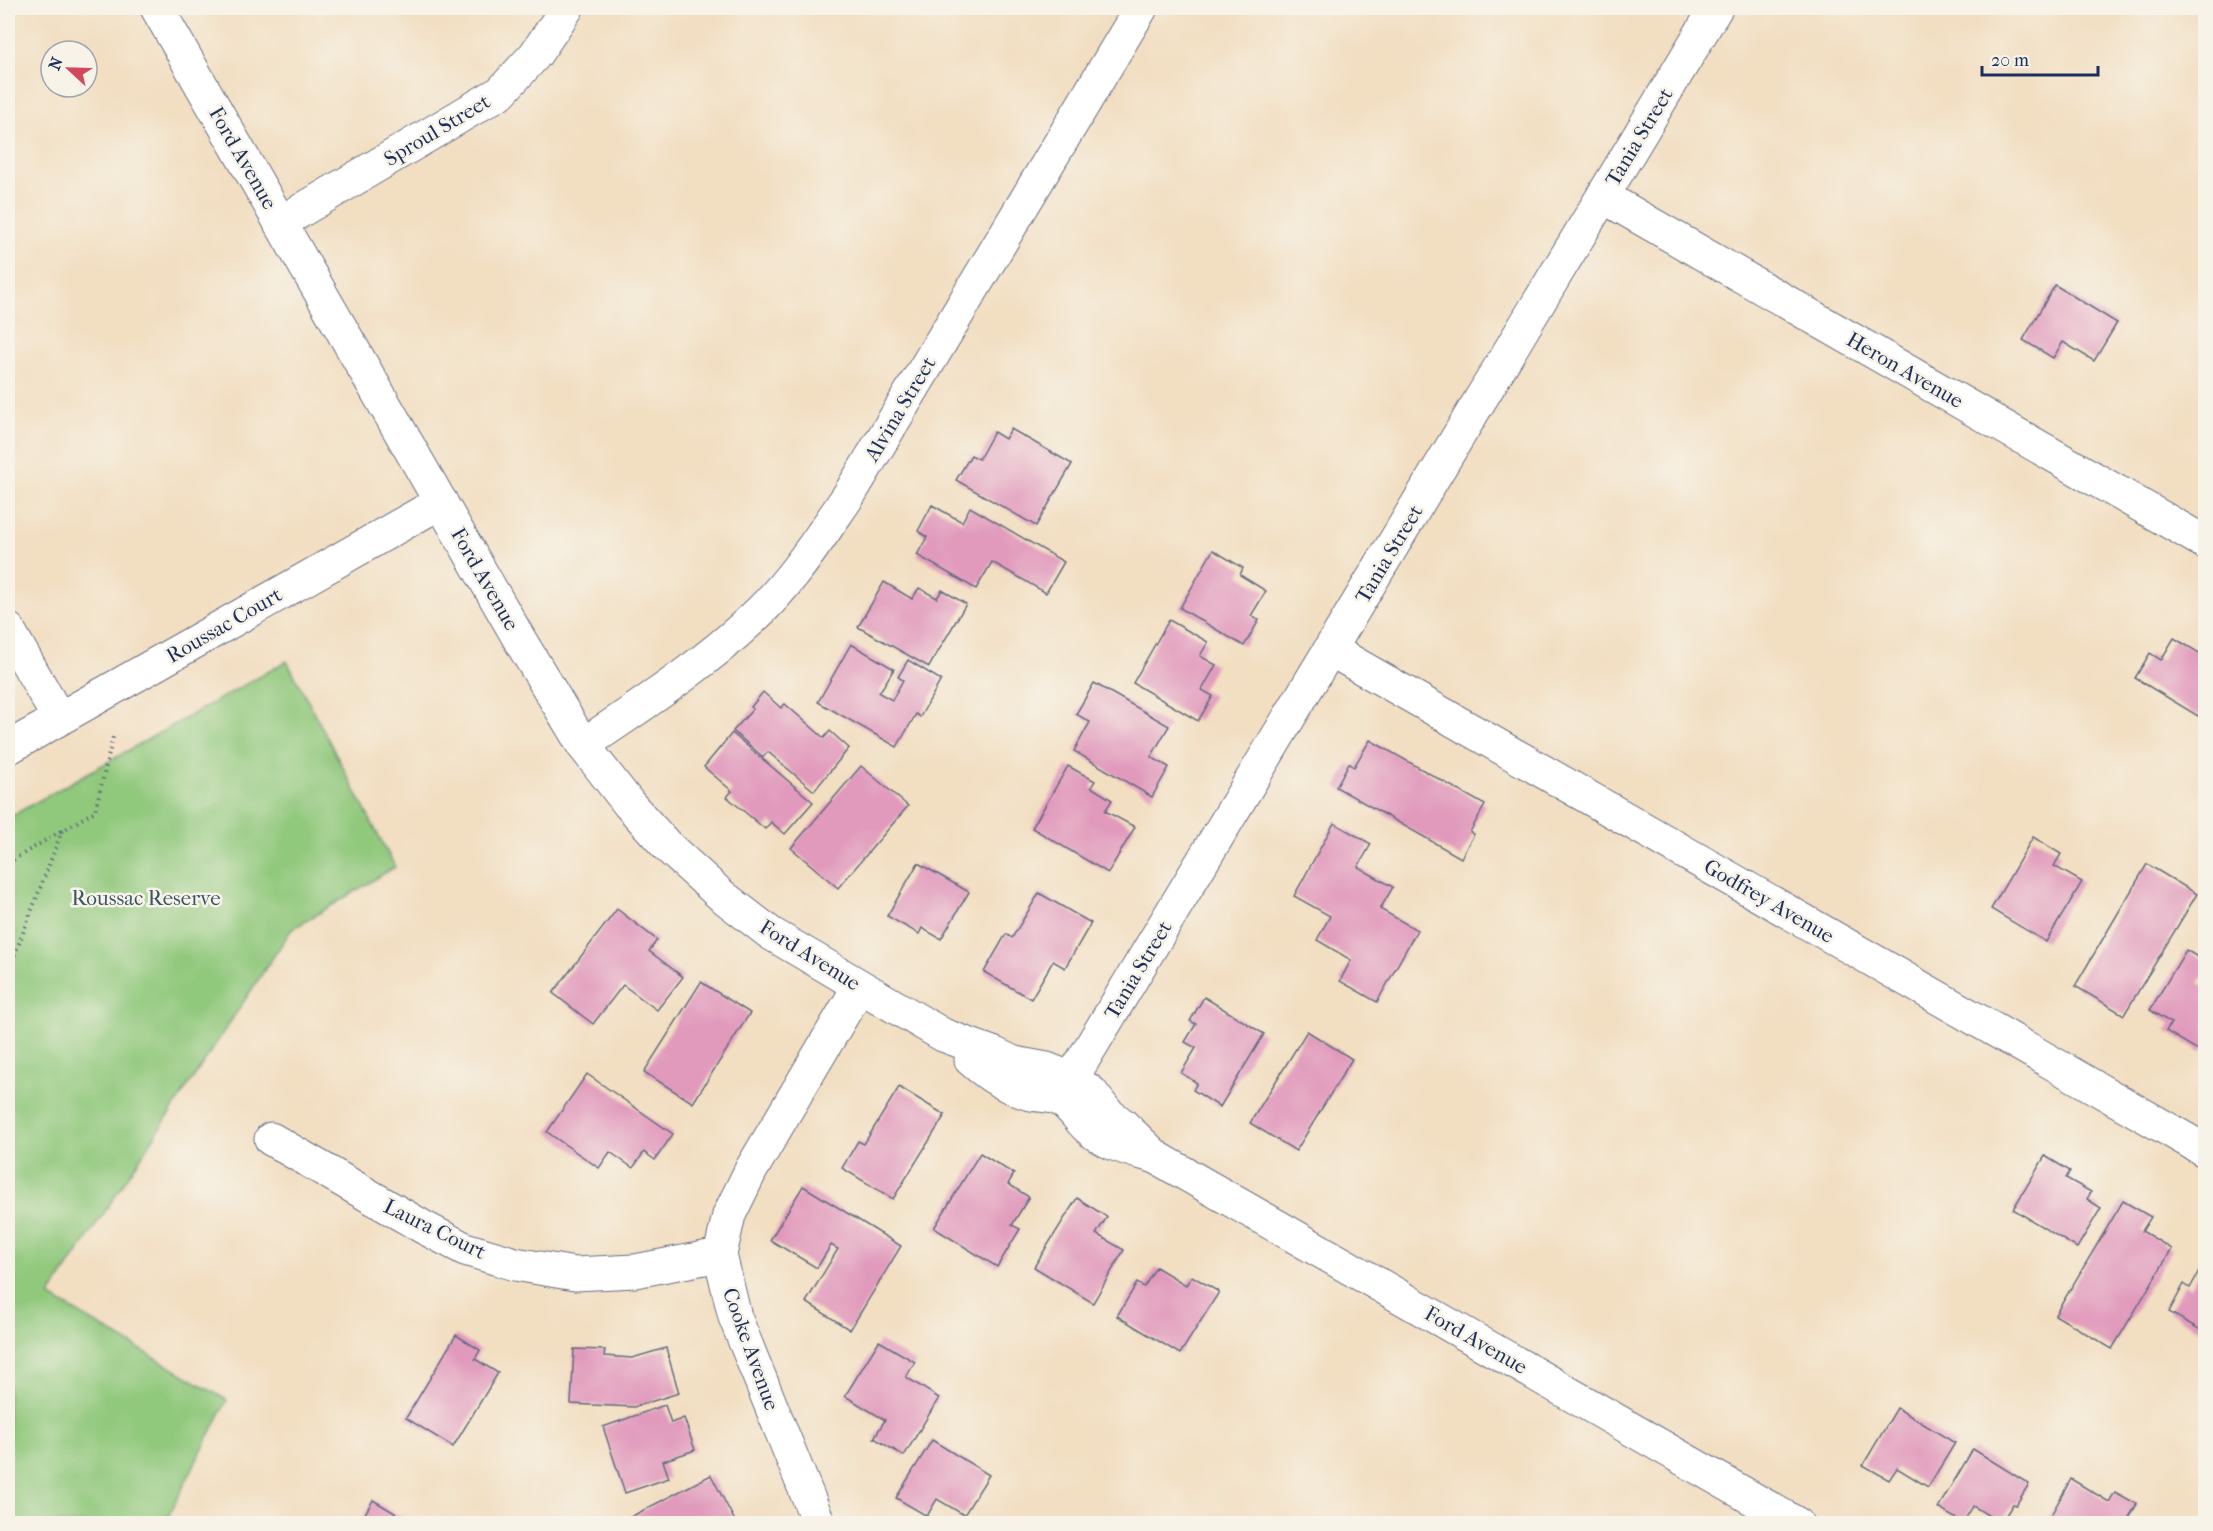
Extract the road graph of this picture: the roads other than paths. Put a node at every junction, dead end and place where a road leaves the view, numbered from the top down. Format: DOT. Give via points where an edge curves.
graph roads {
  1 [pos="157,8"];
  2 [pos="567,8"];
  3 [pos="1141,8"];
  4 [pos="1716,8"];
  5 [pos="1604,197"];
  6 [pos="280,223"];
  7 [pos="441,502"];
  8 [pos="2205,543"];
  9 [pos="8,629"];
  10 [pos="1332,650"];
  11 [pos="59,719"];
  12 [pos="583,745"];
  13 [pos="8,748"];
  14 [pos="859,987"];
  15 [pos="1066,1089"];
  16 [pos="271,1139"];
  17 [pos="2205,1151"];
  18 [pos="720,1254"];
  19 [pos="819,1524"];
  20 [pos="1797,1524"];
  1 -- 6 [label="street, Ford Avenue"];
  2 -- 6 [label="street, Sproul Street" via="535,55 501,92"];
  3 -- 12 [label="street, Alvina Street" via="849,495 804,561 754,617 692,670"];
  4 -- 5 [label="street, Tania Street"];
  5 -- 8 [label="street, Heron Avenue"];
  5 -- 10 [label="street, Tania Street"];
  6 -- 7 [label="street, Ford Avenue"];
  7 -- 11 [label="street, Roussac Court"];
  7 -- 12 [label="street, Ford Avenue"];
  9 -- 11 [label="street"];
  10 -- 15 [label="street, Tania Street"];
  10 -- 17 [label="street, Godfrey Avenue"];
  11 -- 13 [label="street, Roussac Court"];
  12 -- 14 [label="street, Ford Avenue" via="667,846 721,895 770,933"];
  14 -- 15 [label="street, Ford Avenue" via="943,1035 1004,1084 1030,1094"];
  14 -- 18 [label="street, Cooke Avenue" via="751,1170 729,1215"];
  15 -- 20 [label="street, Ford Avenue" via="1072,1110 1089,1130 1111,1144 1156,1157"];
  16 -- 18 [label="street, Laura Court" via="433,1233 465,1249 515,1264 585,1274 635,1271"];
  18 -- 19 [label="street, Cooke Avenue" via="735,1317"];
}
